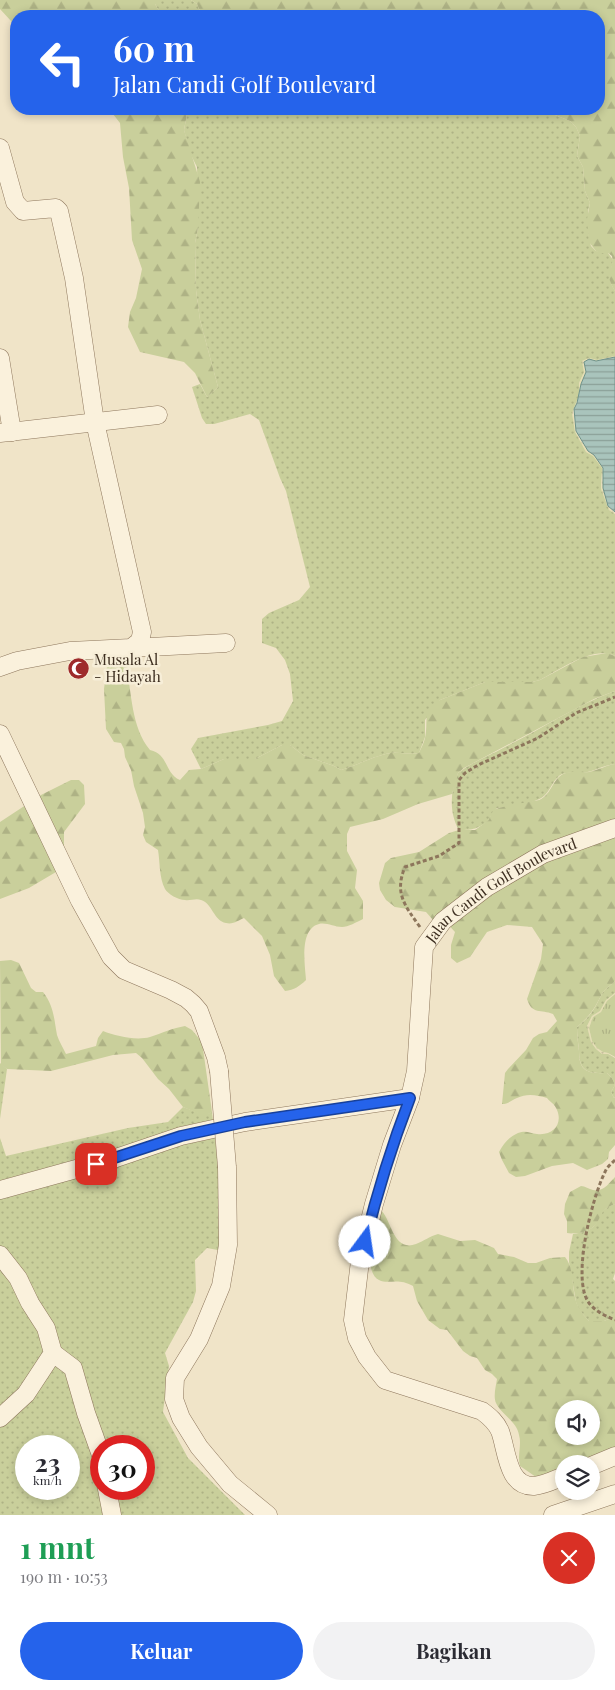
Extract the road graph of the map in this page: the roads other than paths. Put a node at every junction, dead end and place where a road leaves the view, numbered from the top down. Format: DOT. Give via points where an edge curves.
graph roads {
  1 [pos="0,148"];
  2 [pos="0,358"];
  3 [pos="158,415"];
  4 [pos="95,422"];
  5 [pos="6,432"];
  6 [pos="226,643"];
  7 [pos="131,648"];
  8 [pos="0,666"];
  9 [pos="0,734"];
  10 [pos="615,828"];
  11 [pos="410,1098"];
  12 [pos="0,1190"];
  13 [pos="0,1255"];
  14 [pos="53,1353"];
  15 [pos="0,1418"];
  16 [pos="94,1435"];
  17 [pos="615,1456"];
  18 [pos="600,1462"];
  19 [pos="555,1479"];
  20 [pos="615,1494"];
  21 [pos="109,1500"];
  22 [pos="112,1515"];
  23 [pos="268,1515"];
  24 [pos="553,1515"];
  1 -- 4 [label="street" via="20,210 56,208 59,211 74,278"];
  2 -- 5 [label="street"];
  3 -- 4 [label="street"];
  4 -- 5 [label="street"];
  4 -- 7 [label="street" via="142,632 140,641"];
  6 -- 7 [label="street"];
  7 -- 8 [label="street" via="70,651"];
  9 -- 23 [label="street, bridge" via="80,901 111,957 124,970 179,994 193,1004 199,1011 216,1057 220,1071 227,1167 226,1266 199,1339 175,1378 174,1399 181,1418 199,1446 230,1484"];
  10 -- 11 [label="street, Jalan Candi Golf Boulevard" via="543,854 525,864 452,913 428,939 424,947 416,1072"];
  11 -- 12 [label="street" via="245,1122 181,1136"];
  11 -- 19 [label="street, Jalan Candi Golf Boulevard" via="392,1145 360,1260 353,1320 357,1338 385,1380 482,1411 494,1420 517,1480 532,1486"];
  13 -- 14 [label="street" via="18,1278 46,1328"];
  14 -- 15 [label="street" via="26,1394"];
  14 -- 16 [label="street" via="73,1368"];
  17 -- 18 [label="street"];
  20 -- 24 [label="street"];
  21 -- 22 [label="street"];
}
